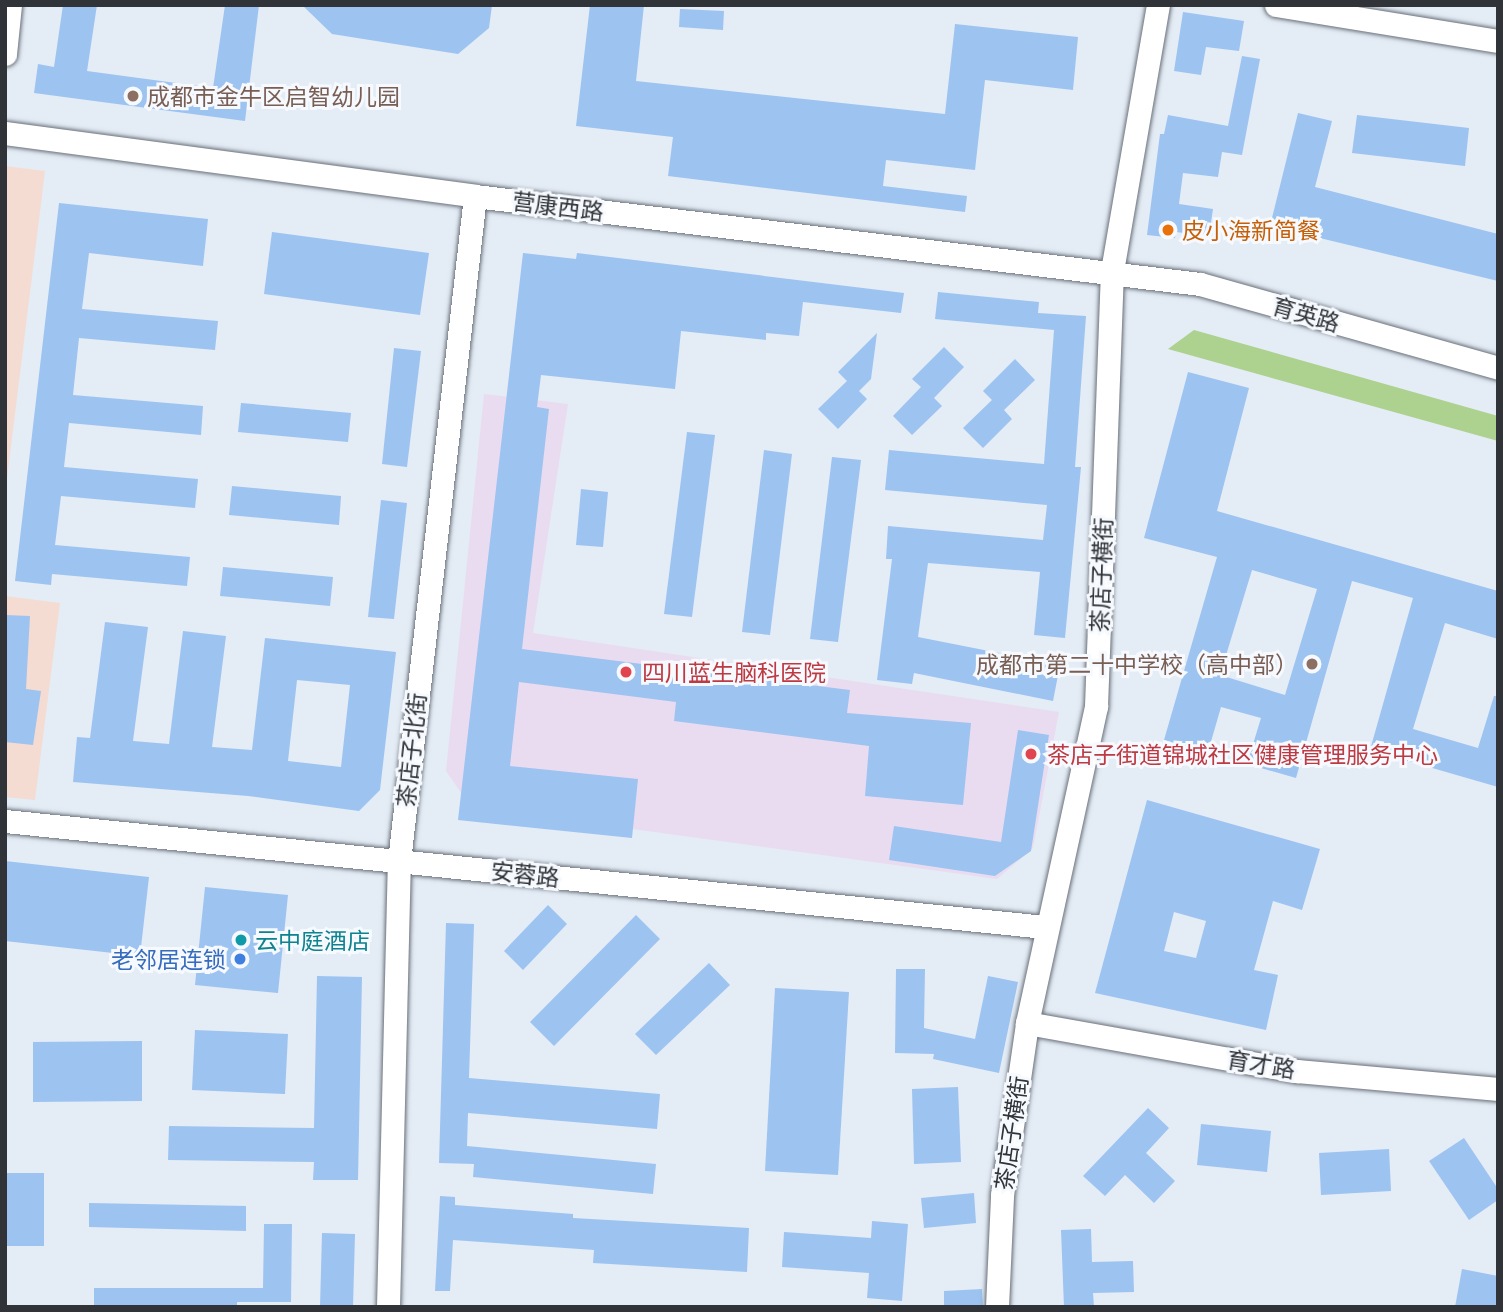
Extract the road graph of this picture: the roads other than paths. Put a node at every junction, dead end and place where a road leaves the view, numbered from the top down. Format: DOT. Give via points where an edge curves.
graph roads {
  1 [pos="10,5"];
  2 [pos="1158,5"];
  3 [pos="1276,5"];
  4 [pos="1407,15"];
  5 [pos="1498,41"];
  6 [pos="5,54"];
  7 [pos="5,133"];
  8 [pos="475,196"];
  9 [pos="1112,271"];
  10 [pos="1498,369"];
  11 [pos="5,821"];
  12 [pos="399,861"];
  13 [pos="1045,927"];
  14 [pos="1027,1023"];
  15 [pos="1498,1090"];
  16 [pos="388,1307"];
  17 [pos="997,1307"];
  1 -- 6 [label="street"];
  2 -- 9 [label="street, 茶店子横街"];
  3 -- 4 [label="street"];
  4 -- 5 [label="street"];
  7 -- 8 [label="street, 营康西路"];
  8 -- 9 [label="street, 营康西路"];
  8 -- 12 [label="street, 茶店子北街"];
  9 -- 10 [label="street, 育英路" via="1200,284"];
  9 -- 13 [label="street, 茶店子横街" via="1096,706"];
  11 -- 12 [label="street, 安蓉路"];
  12 -- 13 [label="street, 安蓉路"];
  12 -- 16 [label="street, 茶店子北街"];
  13 -- 14 [label="street, 茶店子横街"];
  14 -- 15 [label="street, 育才路" via="1297,1071"];
  14 -- 17 [label="street, 茶店子横街" via="1002,1195"];
}
